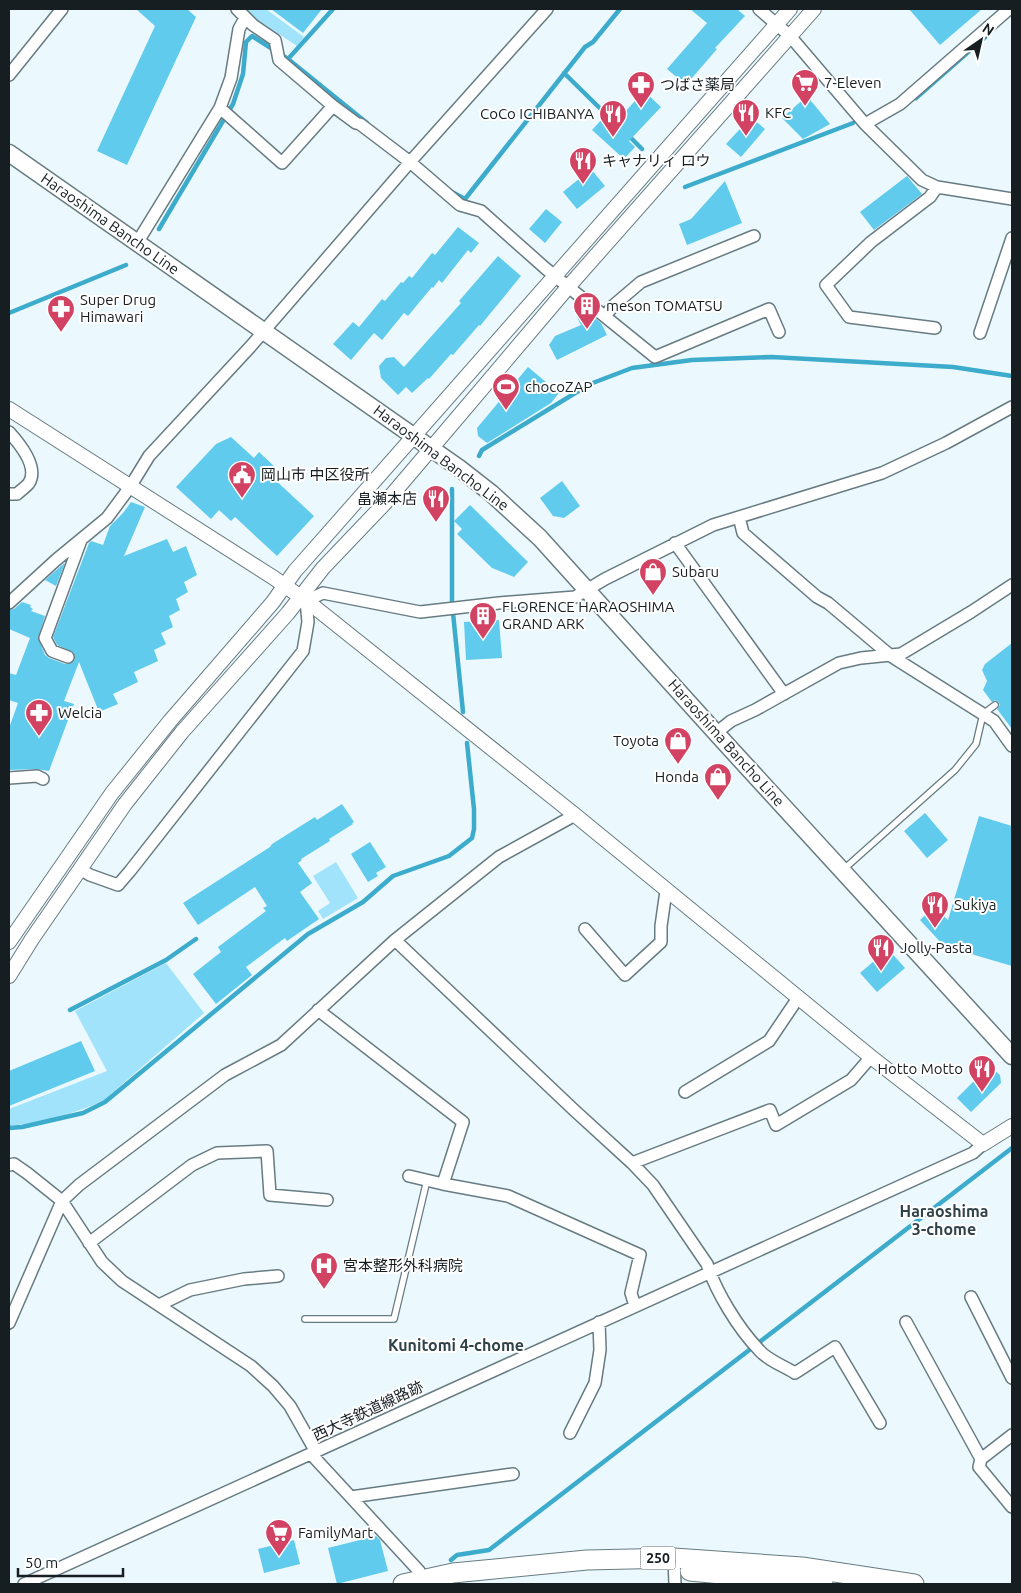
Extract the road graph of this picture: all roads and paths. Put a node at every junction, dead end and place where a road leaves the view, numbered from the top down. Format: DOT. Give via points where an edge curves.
graph roads {
  1 [pos="62,9"];
  2 [pos="237,9"];
  3 [pos="547,9"];
  4 [pos="759,9"];
  5 [pos="790,9"];
  6 [pos="814,9"];
  7 [pos="1003,11"];
  8 [pos="245,18"];
  9 [pos="777,24"];
  10 [pos="790,36"];
  11 [pos="9,75"];
  12 [pos="333,106"];
  13 [pos="225,112"];
  14 [pos="865,124"];
  15 [pos="9,153"];
  16 [pos="410,162"];
  17 [pos="937,187"];
  18 [pos="1012,199"];
  19 [pos="754,236"];
  20 [pos="1012,238"];
  21 [pos="137,243"];
  22 [pos="556,276"];
  23 [pos="569,286"];
  24 [pos="605,316"];
  25 [pos="936,328"];
  26 [pos="263,331"];
  27 [pos="779,332"];
  28 [pos="980,333"];
  29 [pos="1012,408"];
  30 [pos="9,409"];
  31 [pos="9,432"];
  32 [pos="414,436"];
  33 [pos="430,449"];
  34 [pos="130,486"];
  35 [pos="9,494"];
  36 [pos="739,517"];
  37 [pos="82,538"];
  38 [pos="675,543"];
  39 [pos="1012,585"];
  40 [pos="285,586"];
  41 [pos="588,590"];
  42 [pos="303,599"];
  43 [pos="9,604"];
  44 [pos="68,656"];
  45 [pos="891,656"];
  46 [pos="784,694"];
  47 [pos="995,705"];
  48 [pos="983,714"];
  49 [pos="716,733"];
  50 [pos="1012,746"];
  51 [pos="9,778"];
  52 [pos="43,779"];
  53 [pos="575,815"];
  54 [pos="80,869"];
  55 [pos="842,871"];
  56 [pos="666,891"];
  57 [pos="585,930"];
  58 [pos="395,940"];
  59 [pos="9,942"];
  60 [pos="9,976"];
  61 [pos="798,998"];
  62 [pos="318,1010"];
  63 [pos="1012,1056"];
  64 [pos="871,1057"];
  65 [pos="685,1092"];
  66 [pos="1012,1126"];
  67 [pos="983,1144"];
  68 [pos="632,1163"];
  69 [pos="9,1165"];
  70 [pos="409,1176"];
  71 [pos="427,1180"];
  72 [pos="442,1184"];
  73 [pos="327,1200"];
  74 [pos="62,1201"];
  75 [pos="90,1243"];
  76 [pos="710,1273"];
  77 [pos="278,1276"];
  78 [pos="971,1297"];
  79 [pos="158,1305"];
  80 [pos="634,1306"];
  81 [pos="305,1319"];
  82 [pos="599,1322"];
  83 [pos="906,1322"];
  84 [pos="9,1323"];
  85 [pos="1012,1378"];
  86 [pos="880,1423"];
  87 [pos="570,1433"];
  88 [pos="1012,1435"];
  89 [pos="313,1453"];
  90 [pos="981,1459"];
  91 [pos="513,1474"];
  92 [pos="351,1497"];
  93 [pos="1012,1507"];
  94 [pos="675,1571"];
  95 [pos="422,1579"];
  96 [pos="454,1579"];
  97 [pos="24,1584"];
  98 [pos="403,1584"];
  99 [pos="470,1584"];
  100 [pos="823,1584"];
  101 [pos="914,1584"];
  1 -- 11 [label="street"];
  2 -- 8 [label="street"];
  3 -- 16 [label="street"];
  4 -- 9 [label="street"];
  5 -- 9 [label="street"];
  6 -- 10 [label="street"];
  7 -- 14 [label="street" via="900,104"];
  8 -- 12 [label="street" via="275,40 279,60"];
  8 -- 13 [label="street" via="239,29"];
  9 -- 10 [label="street"];
  9 -- 22 [label="street"];
  10 -- 14 [label="street"];
  10 -- 23 [label="street"];
  12 -- 13 [label="street" via="282,163"];
  12 -- 16 [label="street"];
  13 -- 21 [label="street"];
  14 -- 17 [label="street" via="914,173"];
  15 -- 21 [label="main road, Haraoshima Bancho Line"];
  16 -- 22 [label="street" via="460,205 481,211"];
  16 -- 26 [label="street"];
  17 -- 18 [label="street"];
  17 -- 25 [label="street" via="930,197 871,242 826,285 849,317"];
  19 -- 24 [label="street" via="641,282"];
  20 -- 28 [label="street"];
  21 -- 26 [label="main road, Haraoshima Bancho Line"];
  22 -- 23 [label="street"];
  22 -- 32 [label="street"];
  23 -- 24 [label="street"];
  23 -- 33 [label="street"];
  24 -- 27 [label="street" via="655,357 769,308"];
  26 -- 32 [label="main road, Haraoshima Bancho Line"];
  26 -- 34 [label="street" via="149,456"];
  29 -- 36 [label="street" via="882,473"];
  30 -- 34 [label="street"];
  31 -- 35 [label="street" via="20,444 32,475 29,483 17,494"];
  32 -- 33 [label="main road, Haraoshima Bancho Line"];
  32 -- 40 [label="street"];
  33 -- 41 [label="main road, Haraoshima Bancho Line" via="518,517"];
  33 -- 42 [label="street" via="385,503 323,568"];
  34 -- 37 [label="street" via="107,518"];
  34 -- 40 [label="street"];
  36 -- 38 [label="street"];
  36 -- 45 [label="street" via="743,533"];
  37 -- 43 [label="street"];
  37 -- 44 [label="street" via="45,638 52,650"];
  38 -- 41 [label="street"];
  38 -- 46 [label="street"];
  39 -- 45 [label="street" via="901,654"];
  40 -- 42 [label="street"];
  40 -- 59 [label="street" via="112,793"];
  41 -- 42 [label="street" via="576,598 420,612 323,592"];
  41 -- 49 [label="main road, Haraoshima Bancho Line"];
  42 -- 53 [label="street"];
  42 -- 54 [label="street" via="182,732 125,804"];
  42 -- 54 [label="street" via="308,622 303,650 130,871 118,885"];
  45 -- 46 [label="street" via="839,663"];
  45 -- 48 [label="street"];
  46 -- 49 [label="street" via="731,721"];
  47 -- 48 [label="lane"];
  48 -- 50 [label="street" via="994,722"];
  48 -- 55 [label="lane" via="976,744 955,770"];
  49 -- 55 [label="main road, Haraoshima Bancho Line"];
  51 -- 52 [label="street" via="37,776"];
  53 -- 56 [label="street"];
  53 -- 58 [label="street" via="499,857"];
  54 -- 60 [label="street"];
  55 -- 63 [label="main road, Haraoshima Bancho Line"];
  56 -- 57 [label="street" via="661,942 625,975"];
  56 -- 61 [label="street"];
  58 -- 62 [label="street"];
  58 -- 68 [label="street"];
  61 -- 64 [label="street"];
  61 -- 65 [label="street" via="769,1041"];
  62 -- 72 [label="street" via="463,1122"];
  62 -- 74 [label="street" via="281,1044 225,1075"];
  64 -- 67 [label="street"];
  64 -- 68 [label="street" via="852,1080 776,1125 770,1110"];
  66 -- 67 [label="street"];
  67 -- 76 [label="street, 西大寺鉄道線路跡" via="973,1153"];
  68 -- 76 [label="street" via="653,1185"];
  69 -- 74 [label="street" via="14,1164"];
  70 -- 71 [label="street"];
  71 -- 72 [label="street"];
  71 -- 81 [label="lane" via="394,1319"];
  72 -- 80 [label="street" via="508,1196 640,1255 631,1293"];
  73 -- 75 [label="street" via="270,1195 267,1151 217,1153 192,1165"];
  74 -- 75 [label="street"];
  74 -- 84 [label="street"];
  75 -- 79 [label="street" via="102,1262 122,1281"];
  76 -- 80 [label="street, 西大寺鉄道線路跡"];
  76 -- 86 [label="street" via="736,1320 756,1346 795,1373 835,1347"];
  77 -- 79 [label="street" via="190,1290"];
  78 -- 85 [label="street"];
  79 -- 89 [label="street" via="251,1366 274,1386 302,1425"];
  80 -- 82 [label="street, 西大寺鉄道線路跡"];
  82 -- 87 [label="street" via="596,1383"];
  82 -- 89 [label="street, 西大寺鉄道線路跡"];
  83 -- 90 [label="street"];
  88 -- 90 [label="street"];
  89 -- 92 [label="street"];
  89 -- 97 [label="street, 西大寺鉄道線路跡"];
  90 -- 93 [label="street" via="980,1467"];
  91 -- 92 [label="street"];
  92 -- 95 [label="street" via="419,1571"];
  94 -- 96 [label="highway, 250" via="587,1560"];
  94 -- 99 [label="highway, 250" via="590,1571"];
  94 -- 100 [label="highway, 250"];
  94 -- 101 [label="highway, 250" via="802,1567"];
  95 -- 96 [label="highway, 250"];
  95 -- 98 [label="highway, 250"];
}
